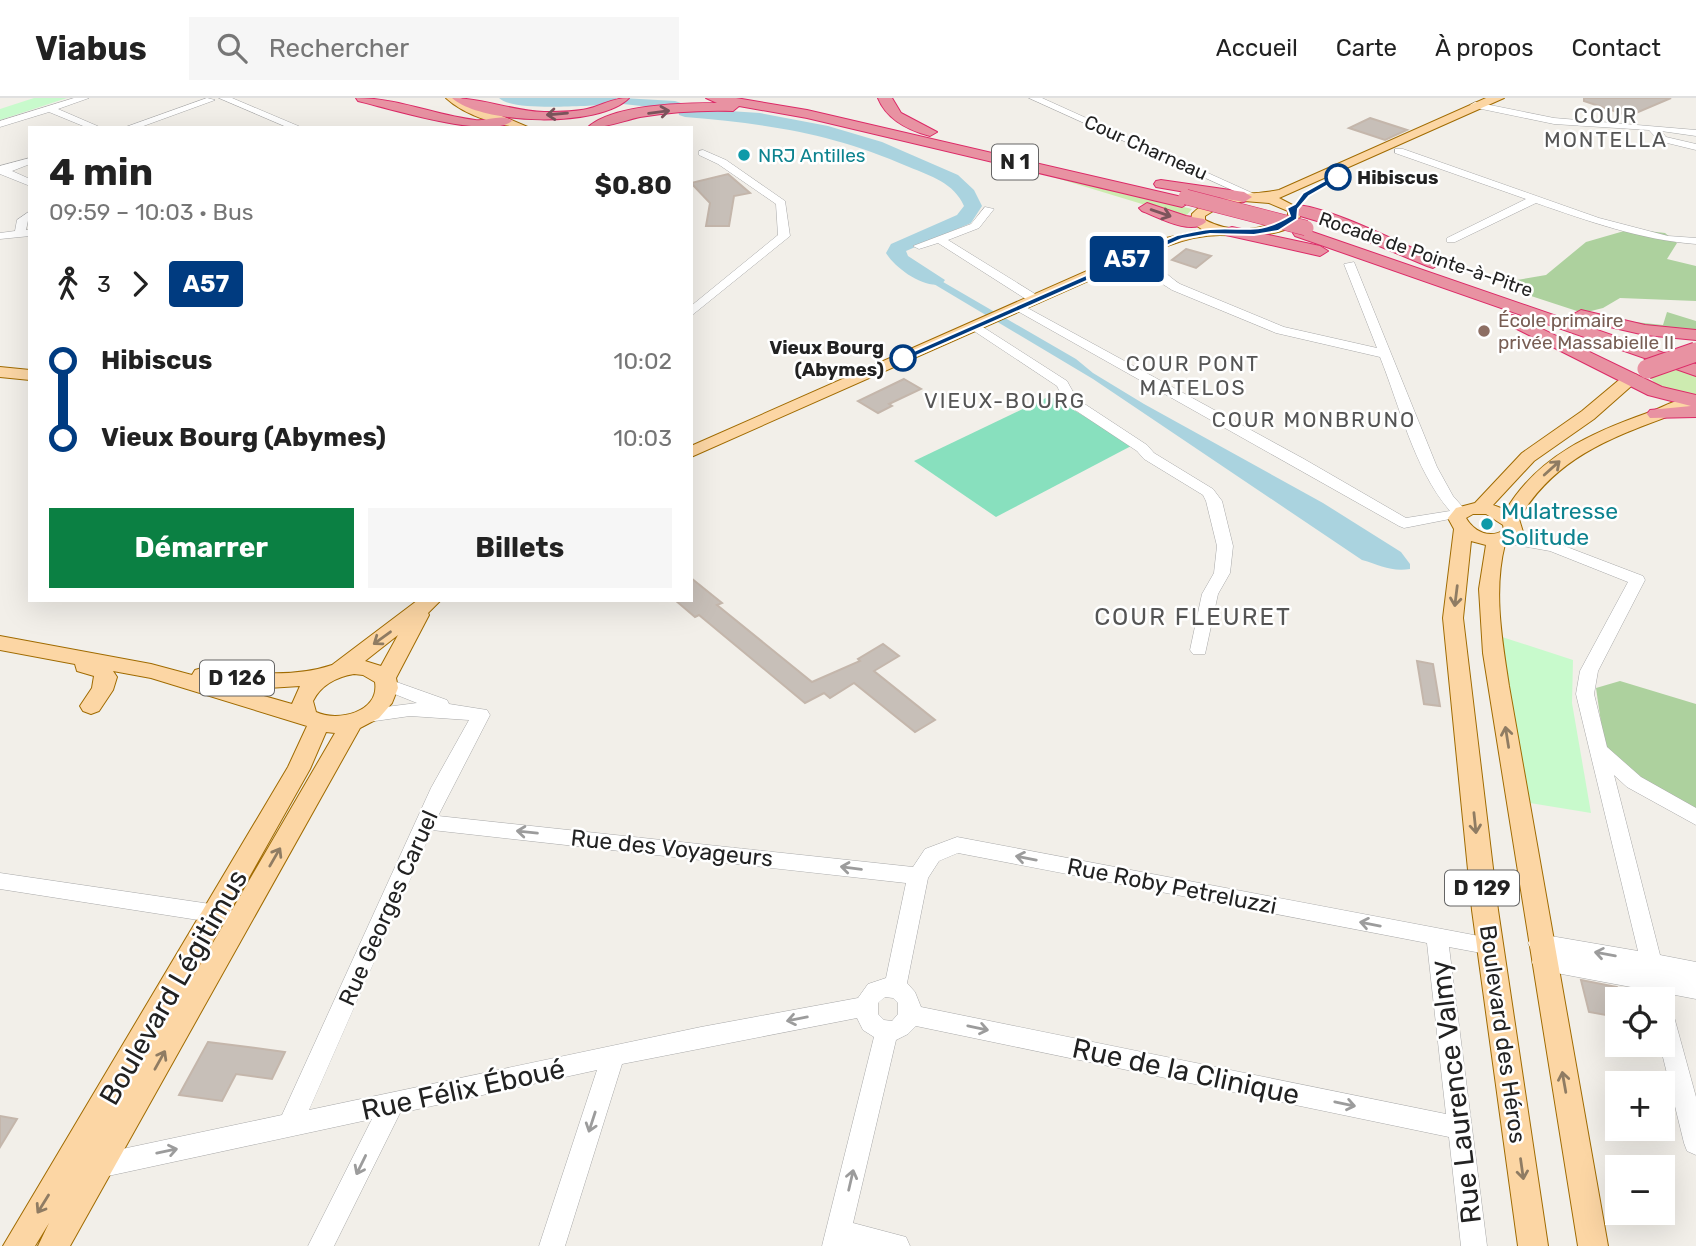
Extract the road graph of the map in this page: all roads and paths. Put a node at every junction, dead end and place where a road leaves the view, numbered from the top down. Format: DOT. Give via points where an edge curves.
graph roads {
  1 [pos="84,98"];
  2 [pos="225,98"];
  3 [pos="363,98"];
  4 [pos="452,98"];
  5 [pos="459,98"];
  6 [pos="622,98"];
  7 [pos="713,98"];
  8 [pos="745,98"];
  9 [pos="885,98"];
  10 [pos="1034,98"];
  11 [pos="1499,98"];
  12 [pos="208,99"];
  13 [pos="1482,106"];
  14 [pos="50,109"];
  15 [pos="505,121"];
  16 [pos="280,122"];
  17 [pos="0,124"];
  18 [pos="92,126"];
  19 [pos="134,126"];
  20 [pos="269,126"];
  21 [pos="292,126"];
  22 [pos="519,126"];
  23 [pos="597,126"];
  24 [pos="1650,127"];
  25 [pos="875,130"];
  26 [pos="1696,133"];
  27 [pos="935,134"];
  28 [pos="1696,147"];
  29 [pos="956,149"];
  30 [pos="988,150"];
  31 [pos="1399,151"];
  32 [pos="703,153"];
  33 [pos="28,162"];
  34 [pos="1058,164"];
  35 [pos="1,170"];
  36 [pos="28,182"];
  37 [pos="1312,191"];
  38 [pos="1254,197"];
  39 [pos="1535,199"];
  40 [pos="1184,200"];
  41 [pos="989,209"];
  42 [pos="1293,209"];
  43 [pos="28,216"];
  44 [pos="1330,220"];
  45 [pos="1199,223"];
  46 [pos="1227,231"];
  47 [pos="1303,231"];
  48 [pos="25,233"];
  49 [pos="0,236"];
  50 [pos="1180,237"];
  51 [pos="939,239"];
  52 [pos="1451,240"];
  53 [pos="1696,241"];
  54 [pos="919,246"];
  55 [pos="1131,257"];
  56 [pos="1350,264"];
  57 [pos="1398,272"];
  58 [pos="1424,276"];
  59 [pos="1451,286"];
  60 [pos="1473,289"];
  61 [pos="1491,289"];
  62 [pos="1509,296"];
  63 [pos="1035,300"];
  64 [pos="1534,302"];
  65 [pos="693,310"];
  66 [pos="1012,310"];
  67 [pos="980,324"];
  68 [pos="1696,335"];
  69 [pos="1696,352"];
  70 [pos="1384,354"];
  71 [pos="1696,362"];
  72 [pos="1696,370"];
  73 [pos="0,374"];
  74 [pos="28,375"];
  75 [pos="1632,379"];
  76 [pos="1695,403"];
  77 [pos="1657,414"];
  78 [pos="693,451"];
  79 [pos="1463,514"];
  80 [pos="1506,530"];
  81 [pos="427,604"];
  82 [pos="0,644"];
  83 [pos="1199,650"];
  84 [pos="151,671"];
  85 [pos="331,673"];
  86 [pos="386,682"];
  87 [pos="91,706"];
  88 [pos="458,711"];
  89 [pos="360,718"];
  90 [pos="312,720"];
  91 [pos="1598,749"];
  92 [pos="1696,817"];
  93 [pos="426,822"];
  94 [pos="918,876"];
  95 [pos="0,881"];
  96 [pos="228,915"];
  97 [pos="1437,937"];
  98 [pos="1492,946"];
  99 [pos="1541,952"];
  100 [pos="1696,971"];
  101 [pos="1656,981"];
  102 [pos="895,989"];
  103 [pos="1696,989"];
  104 [pos="864,1007"];
  105 [pos="911,1015"];
  106 [pos="887,1030"];
  107 [pos="613,1057"];
  108 [pos="1674,1057"];
  109 [pos="392,1104"];
  110 [pos="290,1125"];
  111 [pos="1460,1128"];
  112 [pos="1696,1143"];
  113 [pos="101,1166"];
  114 [pos="62,1174"];
  115 [pos="837,1239"];
  116 [pos="18,1246"];
  117 [pos="53,1246"];
  118 [pos="321,1246"];
  119 [pos="552,1246"];
  120 [pos="897,1246"];
  121 [pos="1474,1246"];
  122 [pos="1533,1246"];
  123 [pos="1593,1246"];
  1 -- 14 [label="street"];
  2 -- 12 [label="street"];
  2 -- 16 [label="street"];
  3 -- 15 [label="highway" via="478,125"];
  4 -- 15 [label="main road"];
  6 -- 5 [label="highway, one-way" via="603,108 543,116 505,114"];
  7 -- 25 [label="highway, N 1"];
  8 -- 30 [label="highway, N 1"];
  9 -- 27 [label="highway" via="897,116"];
  10 -- 38 [label="street, Cour Charneau"];
  11 -- 13 [label="main road" via="1496,104"];
  12 -- 19 [label="street"];
  13 -- 24 [label="street" via="1564,121"];
  13 -- 31 [label="main road"];
  13 -- 38 [label="main road" via="1283,193"];
  14 -- 17 [label="street"];
  14 -- 18 [label="street"];
  15 -- 22 [label="main road"];
  16 -- 20 [label="street"];
  16 -- 21 [label="street"];
  23 -- 25 [label="highway, one-way" via="631,116 724,107"];
  24 -- 26 [label="street"];
  24 -- 28 [label="street" via="1663,139"];
  25 -- 29 [label="highway, N 1"];
  27 -- 30 [label="highway"];
  27 -- 34 [label="highway"];
  29 -- 40 [label="highway, N 1"];
  29 -- 45 [label="highway, one-way"];
  30 -- 34 [label="highway"];
  30 -- 40 [label="highway, N 1"];
  31 -- 37 [label="main road"];
  31 -- 39 [label="street"];
  32 -- 65 [label="street" via="781,203 784,236"];
  33 -- 35 [label="street"];
  34 -- 38 [label="highway"];
  35 -- 36 [label="street"];
  37 -- 42 [label="main road"];
  37 -- 44 [label="highway" via="1313,204"];
  38 -- 42 [label="main road"];
  38 -- 45 [label="main road" via="1207,207 1199,214"];
  39 -- 52 [label="street"];
  39 -- 53 [label="street" via="1644,233"];
  40 -- 47 [label="highway, N 1"];
  41 -- 51 [label="street" via="975,226"];
  42 -- 44 [label="highway"];
  42 -- 46 [label="main road" via="1291,220 1275,229"];
  43 -- 48 [label="street" via="21,222"];
  44 -- 60 [label="highway"];
  45 -- 46 [label="main road"];
  45 -- 50 [label="main road"];
  46 -- 50 [label="main road"];
  46 -- 57 [label="highway"];
  47 -- 58 [label="highway, Rocade de Pointe-à-Pitre / N 1"];
  47 -- 61 [label="highway, Rocade de Pointe-à-Pitre / N 1"];
  48 -- 49 [label="street"];
  50 -- 55 [label="main road"];
  51 -- 54 [label="street"];
  51 -- 63 [label="street"];
  55 -- 63 [label="main road"];
  55 -- 70 [label="street" via="1157,270 1176,287 1280,330"];
  56 -- 70 [label="street"];
  57 -- 58 [label="highway"];
  57 -- 60 [label="highway"];
  58 -- 59 [label="highway, Rocade de Pointe-à-Pitre / N 1"];
  59 -- 60 [label="highway"];
  59 -- 72 [label="highway, Rocade de Pointe-à-Pitre / N 1"];
  60 -- 61 [label="highway"];
  60 -- 64 [label="highway"];
  60 -- 75 [label="highway" via="1597,362 1615,382"];
  61 -- 62 [label="highway, Rocade de Pointe-à-Pitre / N 1"];
  62 -- 64 [label="highway"];
  62 -- 71 [label="highway, Rocade de Pointe-à-Pitre / N 1"];
  63 -- 66 [label="main road"];
  64 -- 68 [label="highway" via="1645,330"];
  66 -- 67 [label="main road"];
  66 -- 79 [label="street" via="1404,523"];
  67 -- 78 [label="main road"];
  67 -- 83 [label="street" via="1062,384 1071,401 1208,492 1225,546 1222,573 1210,594"];
  69 -- 75 [label="highway, bridge"];
  70 -- 79 [label="street" via="1430,467"];
  73 -- 74 [label="main road"];
  75 -- 76 [label="highway"];
  75 -- 79 [label="main road" via="1534,452"];
  76 -- 77 [label="highway"];
  80 -- 77 [label="main road, Boulevard des Héros / D 129, one-way" via="1525,493 1569,453"];
  79 -- 80 [label="main road" via="1495,511"];
  79 -- 80 [label="main road" via="1481,538"];
  79 -- 98 [label="main road, Boulevard des Héros / D 129, one-way" via="1453,618"];
  80 -- 91 [label="street" via="1637,580 1589,671 1585,694"];
  99 -- 80 [label="main road, Boulevard des Héros / D 129, one-way" via="1492,636 1489,567"];
  81 -- 85 [label="main road, one-way"];
  81 -- 86 [label="main road"];
  82 -- 84 [label="main road, D 126"];
  82 -- 87 [label="main road" via="101,671 106,677 104,686"];
  84 -- 85 [label="main road, D 126" via="268,681"];
  84 -- 90 [label="main road, D 126"];
  85 -- 86 [label="main road" via="367,668"];
  85 -- 90 [label="main road" via="306,691 302,701"];
  86 -- 88 [label="street, Rue Georges Caruel"];
  86 -- 89 [label="main road" via="381,705"];
  88 -- 89 [label="street" via="406,708"];
  88 -- 93 [label="street, Rue Georges Caruel" via="481,715"];
  89 -- 90 [label="main road" via="335,725"];
  96 -- 89 [label="main road, Boulevard Légitimus, one-way"];
  90 -- 96 [label="main road, Boulevard Légitimus" via="299,769"];
  91 -- 92 [label="street" via="1634,782"];
  91 -- 101 [label="street"];
  94 -- 93 [label="street, Rue des Voyageurs, one-way"];
  93 -- 110 [label="street, Rue Georges Caruel"];
  97 -- 94 [label="street, Rue Roby Petreluzzi, one-way" via="957,845 932,855"];
  94 -- 102 [label="street"];
  95 -- 96 [label="street"];
  113 -- 96 [label="main road, Boulevard Légitimus, one-way"];
  96 -- 114 [label="main road, Boulevard Légitimus"];
  97 -- 98 [label="street"];
  97 -- 111 [label="street, Rue Laurence Valmy"];
  98 -- 122 [label="main road, Boulevard des Héros / D 129, one-way"];
  99 -- 101 [label="street"];
  123 -- 99 [label="main road, Boulevard des Héros / D 129, one-way"];
  100 -- 101 [label="street"];
  101 -- 103 [label="street"];
  102 -- 104 [label="street" via="875,991"];
  102 -- 105 [label="street" via="909,999"];
  104 -- 106 [label="street" via="870,1022"];
  104 -- 107 [label="street, Rue Félix Éboué, one-way"];
  105 -- 106 [label="street" via="898,1028"];
  105 -- 111 [label="street, Rue de la Clinique, one-way"];
  115 -- 106 [label="street, one-way"];
  107 -- 109 [label="street, Rue Félix Éboué"];
  107 -- 119 [label="street, one-way"];
  108 -- 112 [label="street"];
  109 -- 110 [label="street, Rue Félix Éboué"];
  109 -- 118 [label="street, one-way"];
  113 -- 110 [label="street, Rue Félix Éboué, one-way"];
  111 -- 121 [label="street, Rue Laurence Valmy"];
  113 -- 114 [label="street, Rue Félix Éboué"];
  113 -- 117 [label="main road, Boulevard Légitimus"];
  114 -- 116 [label="main road, Boulevard Légitimus, one-way"];
  115 -- 120 [label="street"];
}
